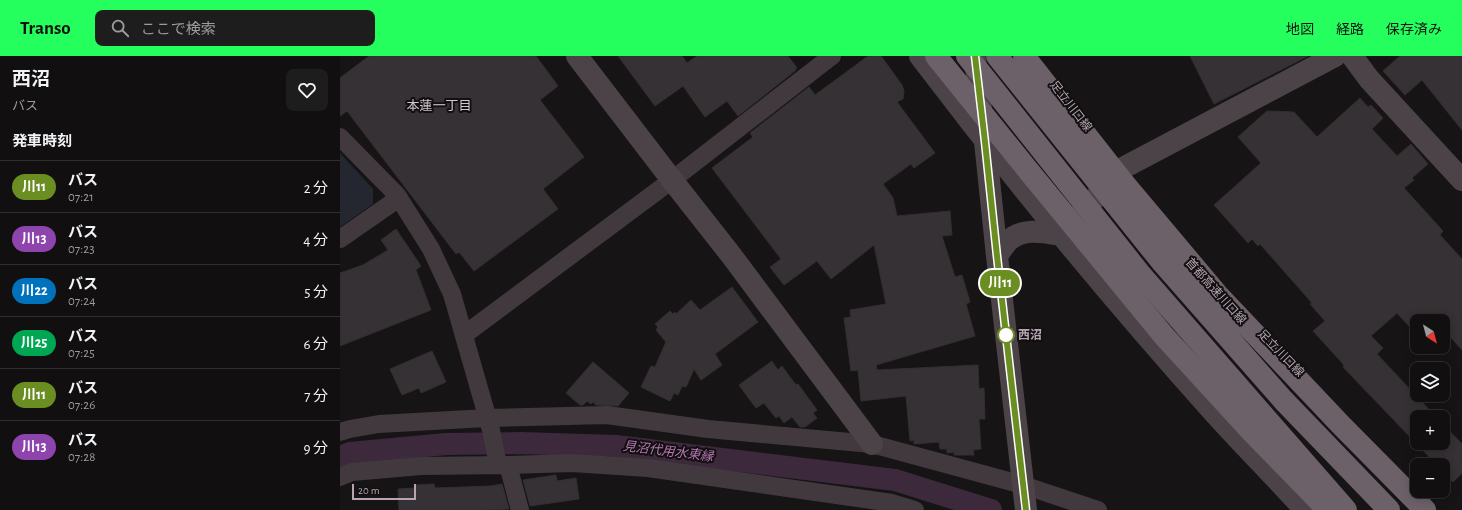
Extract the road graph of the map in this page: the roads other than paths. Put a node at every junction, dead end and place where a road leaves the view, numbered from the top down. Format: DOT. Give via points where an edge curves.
graph roads {
  1 [pos="577,56"];
  2 [pos="832,56"];
  3 [pos="920,56"];
  4 [pos="936,56"];
  5 [pos="967,56"];
  6 [pos="975,56"];
  7 [pos="997,56"];
  8 [pos="1024,56"];
  9 [pos="1032,56"];
  10 [pos="1335,56"];
  11 [pos="1352,56"];
  12 [pos="340,137"];
  13 [pos="985,142"];
  14 [pos="1121,169"];
  15 [pos="672,180"];
  16 [pos="1462,180"];
  17 [pos="399,198"];
  18 [pos="1062,235"];
  19 [pos="340,239"];
  20 [pos="997,256"];
  21 [pos="464,335"];
  22 [pos="489,424"];
  23 [pos="340,432"];
  24 [pos="872,444"];
  25 [pos="501,463"];
  26 [pos="340,477"];
  27 [pos="1024,486"];
  28 [pos="520,510"];
  29 [pos="915,510"];
  30 [pos="1026,510"];
  31 [pos="1098,510"];
  32 [pos="1305,510"];
  33 [pos="1328,510"];
  34 [pos="1346,510"];
  35 [pos="1389,510"];
  36 [pos="1425,510"];
  37 [pos="1434,510"];
  1 -- 15 [label="street"];
  2 -- 15 [label="street"];
  3 -- 13 [label="street"];
  4 -- 33 [label="highway, bridge" via="1164,336"];
  5 -- 34 [label="highway, bridge" via="1141,275"];
  6 -- 13 [label="street"];
  7 -- 35 [label="highway, bridge" via="1161,261 1284,401"];
  8 -- 36 [label="highway, 首都高速川口線, bridge" via="1123,182 1218,295"];
  9 -- 14 [label="street, 足立川口線"];
  10 -- 14 [label="street"];
  11 -- 16 [label="street" via="1369,79"];
  12 -- 17 [label="street"];
  13 -- 18 [label="street"];
  13 -- 20 [label="street"];
  14 -- 18 [label="street"];
  14 -- 37 [label="street, 足立川口線" via="1258,330"];
  15 -- 21 [label="street"];
  15 -- 24 [label="street"];
  17 -- 19 [label="street"];
  17 -- 21 [label="street" via="431,249 452,294"];
  18 -- 20 [label="street" via="1037,231 1021,233 1009,241"];
  18 -- 32 [label="street" via="1217,416"];
  20 -- 27 [label="street"];
  21 -- 22 [label="street"];
  22 -- 23 [label="street" via="379,424"];
  22 -- 24 [label="street" via="607,415 708,429"];
  22 -- 25 [label="street"];
  24 -- 27 [label="street"];
  25 -- 26 [label="street" via="421,466 352,472"];
  25 -- 28 [label="street"];
  25 -- 29 [label="street" via="572,463 648,468 892,503"];
  27 -- 30 [label="street"];
  27 -- 31 [label="street"];
}
